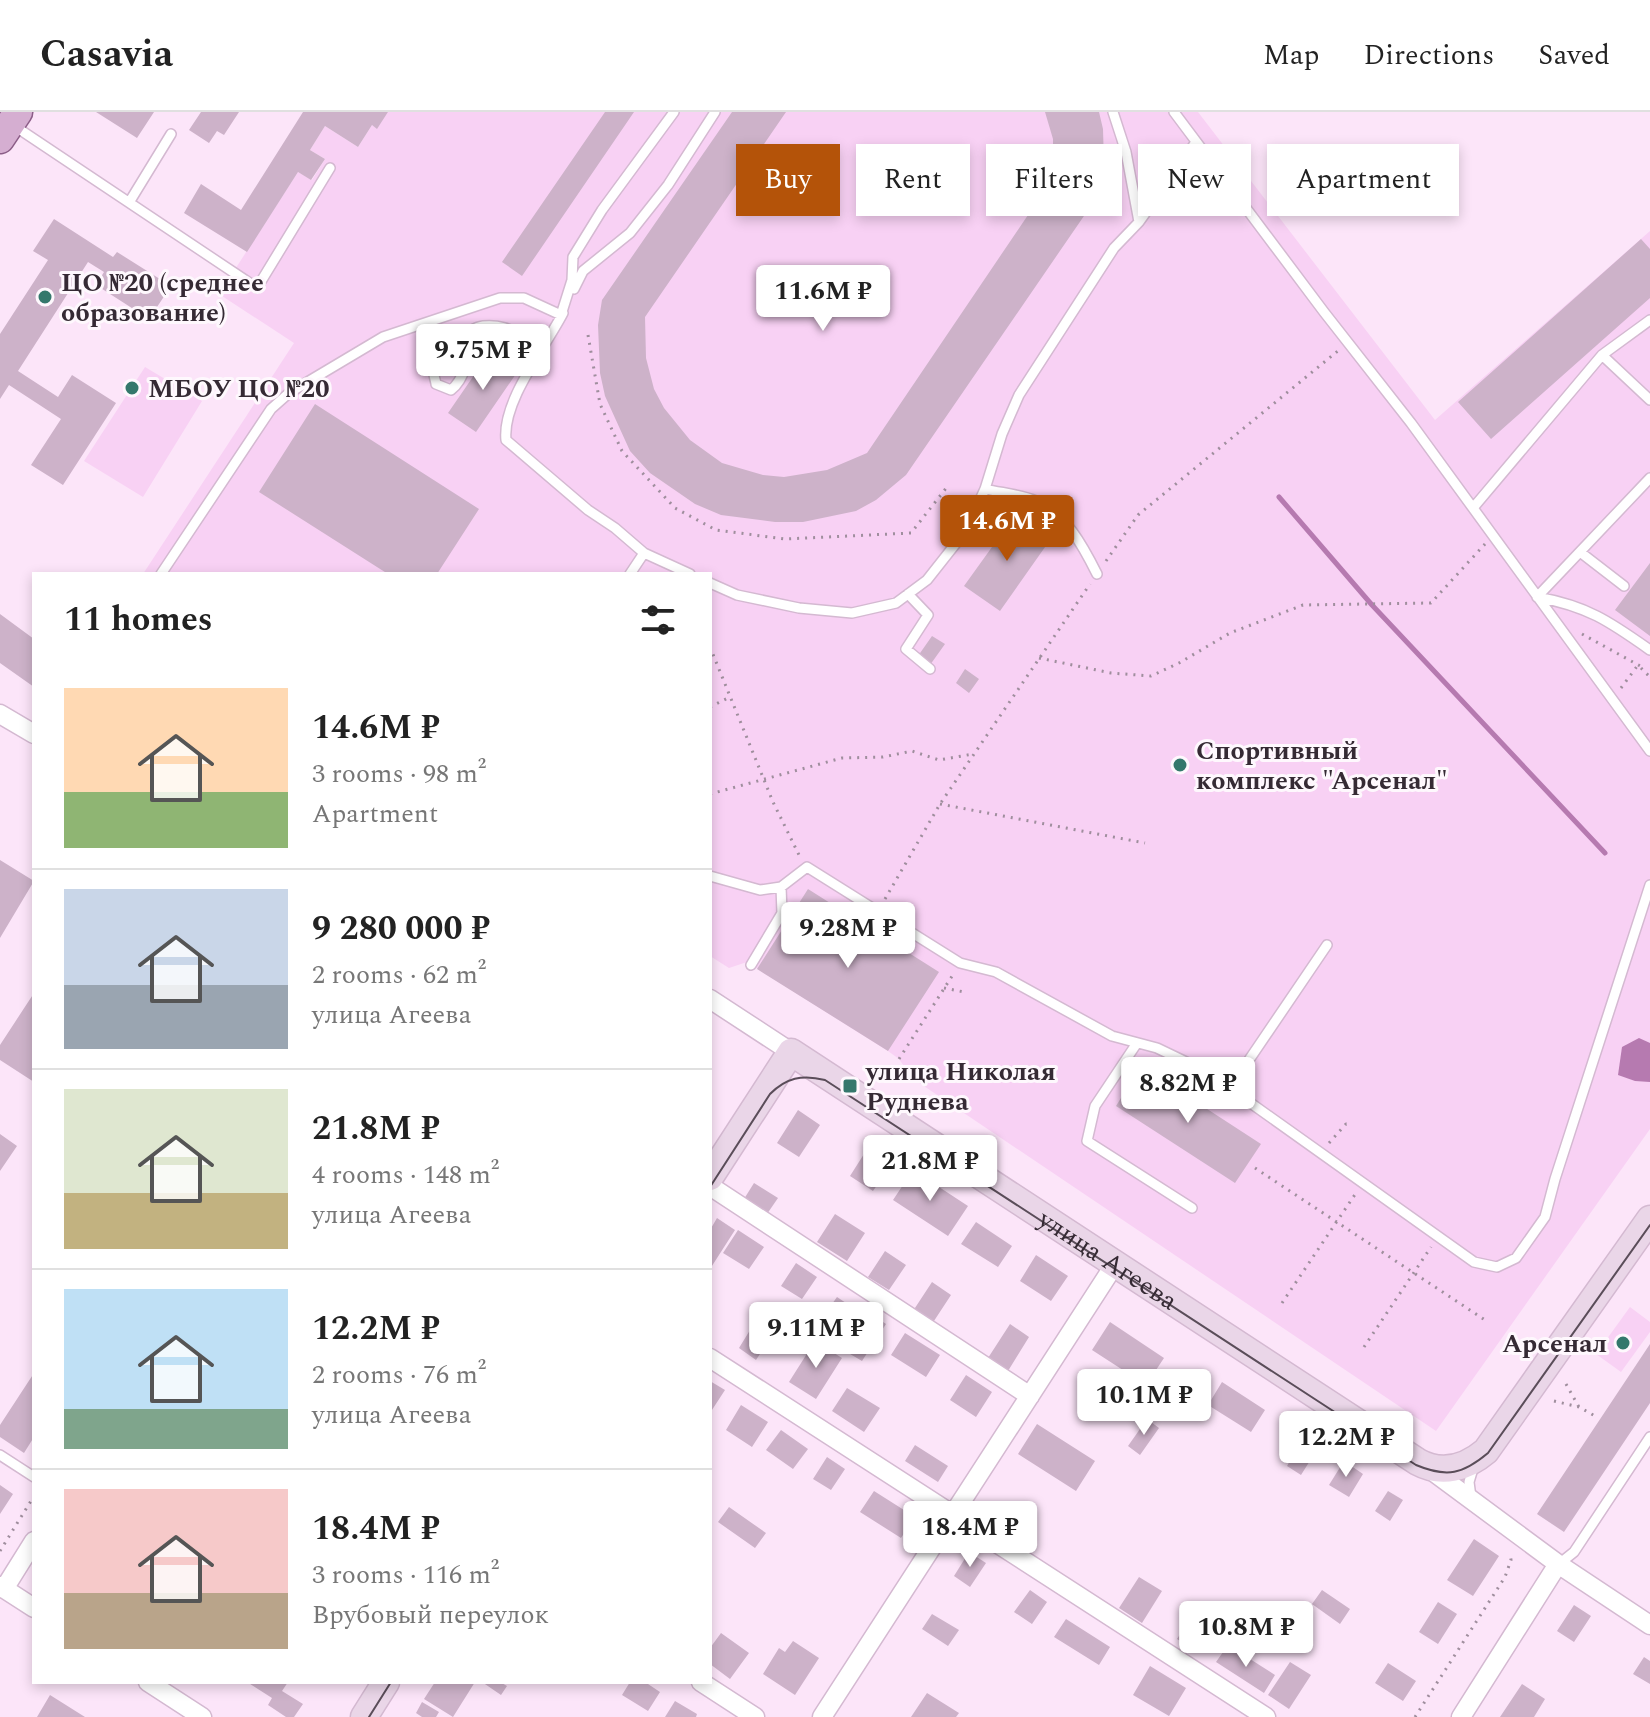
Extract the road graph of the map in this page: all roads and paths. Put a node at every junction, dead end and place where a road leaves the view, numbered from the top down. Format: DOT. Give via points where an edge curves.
graph roads {
  1 [pos="674,112"];
  2 [pos="715,112"];
  3 [pos="1113,112"];
  4 [pos="1174,112"];
  5 [pos="10,125"];
  6 [pos="171,134"];
  7 [pos="1196,142"];
  8 [pos="330,168"];
  9 [pos="130,201"];
  10 [pos="1139,222"];
  11 [pos="561,315"];
  12 [pos="1650,320"];
  13 [pos="588,335"];
  14 [pos="525,337"];
  15 [pos="1348,342"];
  16 [pos="544,348"];
  17 [pos="1602,355"];
  18 [pos="1650,400"];
  19 [pos="1650,478"];
  20 [pos="947,487"];
  21 [pos="985,489"];
  22 [pos="1473,508"];
  23 [pos="1493,536"];
  24 [pos="1580,552"];
  25 [pos="644,553"];
  26 [pos="162,572"];
  27 [pos="631,572"];
  28 [pos="686,572"];
  29 [pos="1097,574"];
  30 [pos="712,584"];
  31 [pos="1624,586"];
  32 [pos="908,594"];
  33 [pos="1537,597"];
  34 [pos="1551,617"];
  35 [pos="1650,650"];
  36 [pos="712,652"];
  37 [pos="1039,658"];
  38 [pos="1640,666"];
  39 [pos="930,669"];
  40 [pos="1650,677"];
  41 [pos="1624,684"];
  42 [pos="730,697"];
  43 [pos="712,706"];
  44 [pos="0,714"];
  45 [pos="32,733"];
  46 [pos="1650,751"];
  47 [pos="973,754"];
  48 [pos="763,778"];
  49 [pos="712,793"];
  50 [pos="940,804"];
  51 [pos="1145,843"];
  52 [pos="807,867"];
  53 [pos="712,877"];
  54 [pos="1650,885"];
  55 [pos="781,887"];
  56 [pos="879,910"];
  57 [pos="1327,945"];
  58 [pos="960,963"];
  59 [pos="751,965"];
  60 [pos="944,988"];
  61 [pos="964,992"];
  62 [pos="712,1000"];
  63 [pos="1137,1043"];
  64 [pos="791,1052"];
  65 [pos="899,1059"];
  66 [pos="1230,1088"];
  67 [pos="1352,1125"];
  68 [pos="1322,1152"];
  69 [pos="1255,1168"];
  70 [pos="712,1174"];
  71 [pos="1364,1182"];
  72 [pos="712,1187"];
  73 [pos="1192,1208"];
  74 [pos="1337,1222"];
  75 [pos="1647,1229"];
  76 [pos="1439,1236"];
  77 [pos="1115,1264"];
  78 [pos="1414,1272"];
  79 [pos="1282,1303"];
  80 [pos="1488,1322"];
  81 [pos="1364,1347"];
  82 [pos="712,1359"];
  83 [pos="1566,1384"];
  84 [pos="1030,1396"];
  85 [pos="1554,1401"];
  86 [pos="1579,1407"];
  87 [pos="1595,1416"];
  88 [pos="1650,1437"];
  89 [pos="0,1455"];
  90 [pos="1481,1455"];
  91 [pos="1425,1466"];
  92 [pos="32,1476"];
  93 [pos="32,1499"];
  94 [pos="1472,1500"];
  95 [pos="953,1515"];
  96 [pos="32,1544"];
  97 [pos="0,1551"];
  98 [pos="1510,1552"];
  99 [pos="1558,1564"];
  100 [pos="2,1587"];
  101 [pos="32,1607"];
  102 [pos="1650,1625"];
  103 [pos="151,1684"];
  104 [pos="385,1684"];
  105 [pos="704,1684"];
  106 [pos="202,1717"];
  107 [pos="364,1717"];
  108 [pos="755,1717"];
  109 [pos="822,1717"];
  110 [pos="1266,1717"];
  111 [pos="1415,1717"];
  112 [pos="1461,1717"];
  1 -- 11 [label="lane" via="573,257"];
  2 -- 11 [label="lane" via="630,233 583,271"];
  3 -- 10 [label="lane"];
  4 -- 7 [label="lane"];
  5 -- 9 [label="lane"];
  6 -- 9 [label="lane"];
  7 -- 10 [label="lane"];
  7 -- 15 [label="lane"];
  8 -- 9 [label="lane" via="257,288"];
  10 -- 21 [label="lane" via="1114,248 1019,395"];
  11 -- 16 [label="lane"];
  11 -- 26 [label="lane" via="524,298 500,298 383,337 289,393 271,409"];
  12 -- 17 [label="lane"];
  13 -- 20 [label="path" via="600,404 622,451 675,508 716,530 785,539 911,533"];
  14 -- 14 [label="lane" via="506,327 479,326 439,362 436,384 451,390 457,385 482,342 493,335"];
  14 -- 16 [label="lane"];
  15 -- 22 [label="lane"];
  15 -- 29 [label="path" via="1138,515"];
  16 -- 25 [label="lane" via="516,391 504,428 506,440"];
  17 -- 18 [label="lane"];
  17 -- 22 [label="lane"];
  19 -- 24 [label="lane"];
  21 -- 29 [label="lane" via="1035,501 1060,515"];
  21 -- 32 [label="lane" via="957,542 927,580"];
  22 -- 23 [label="lane"];
  23 -- 33 [label="lane"];
  23 -- 37 [label="path" via="1431,603 1303,605 1230,633 1151,676"];
  24 -- 31 [label="lane"];
  24 -- 33 [label="lane"];
  25 -- 27 [label="lane"];
  25 -- 28 [label="lane"];
  29 -- 37 [label="path"];
  30 -- 32 [label="lane" via="737,595 799,608 852,613 896,603"];
  32 -- 39 [label="lane" via="928,615 906,649"];
  33 -- 34 [label="lane"];
  33 -- 35 [label="lane" via="1605,618"];
  34 -- 38 [label="path"];
  34 -- 46 [label="lane"];
  36 -- 42 [label="path"];
  37 -- 47 [label="path"];
  38 -- 40 [label="path"];
  38 -- 41 [label="path"];
  42 -- 43 [label="path"];
  42 -- 48 [label="path"];
  44 -- 45 [label="street"];
  47 -- 48 [label="path" via="939,760 912,751 842,758"];
  47 -- 50 [label="path"];
  48 -- 49 [label="path"];
  48 -- 52 [label="path"];
  50 -- 51 [label="path"];
  50 -- 56 [label="path"];
  52 -- 55 [label="lane"];
  52 -- 56 [label="lane"];
  53 -- 55 [label="lane" via="760,890"];
  54 -- 76 [label="lane" via="1545,1217 1516,1258 1497,1267 1474,1262"];
  55 -- 59 [label="lane" via="782,913"];
  56 -- 58 [label="lane"];
  57 -- 66 [label="lane"];
  58 -- 60 [label="path"];
  58 -- 63 [label="lane" via="996,972 1112,1036"];
  60 -- 61 [label="path"];
  60 -- 65 [label="path"];
  62 -- 64 [label="street, улица Агеева"];
  63 -- 66 [label="lane" via="1157,1048"];
  63 -- 73 [label="lane" via="1095,1106 1087,1141"];
  64 -- 70 [label="street"];
  64 -- 77 [label="street, улица Агеева"];
  66 -- 68 [label="lane"];
  67 -- 68 [label="path" via="1346,1124"];
  68 -- 71 [label="lane"];
  69 -- 74 [label="path"];
  71 -- 74 [label="path"];
  71 -- 76 [label="lane"];
  72 -- 84 [label="street"];
  74 -- 78 [label="path"];
  74 -- 79 [label="path"];
  75 -- 90 [label="street"];
  76 -- 78 [label="path"];
  77 -- 84 [label="street"];
  77 -- 91 [label="street, улица Агеева"];
  78 -- 80 [label="path"];
  78 -- 81 [label="path"];
  82 -- 95 [label="street"];
  83 -- 86 [label="path"];
  84 -- 95 [label="street"];
  85 -- 86 [label="path"];
  86 -- 87 [label="path"];
  88 -- 99 [label="lane" via="1574,1552"];
  89 -- 92 [label="lane"];
  90 -- 91 [label="street" via="1464,1466"];
  90 -- 94 [label="lane" via="1469,1482"];
  91 -- 94 [label="street, улица Агеева"];
  93 -- 97 [label="path"];
  94 -- 99 [label="street, улица Агеева"];
  95 -- 109 [label="street"];
  95 -- 110 [label="street"];
  96 -- 100 [label="street"];
  98 -- 111 [label="path" via="1505,1577"];
  99 -- 102 [label="street, улица Агеева"];
  99 -- 112 [label="street"];
  100 -- 101 [label="street"];
  103 -- 106 [label="street"];
  104 -- 107 [label="street"];
  105 -- 108 [label="street"];
}
